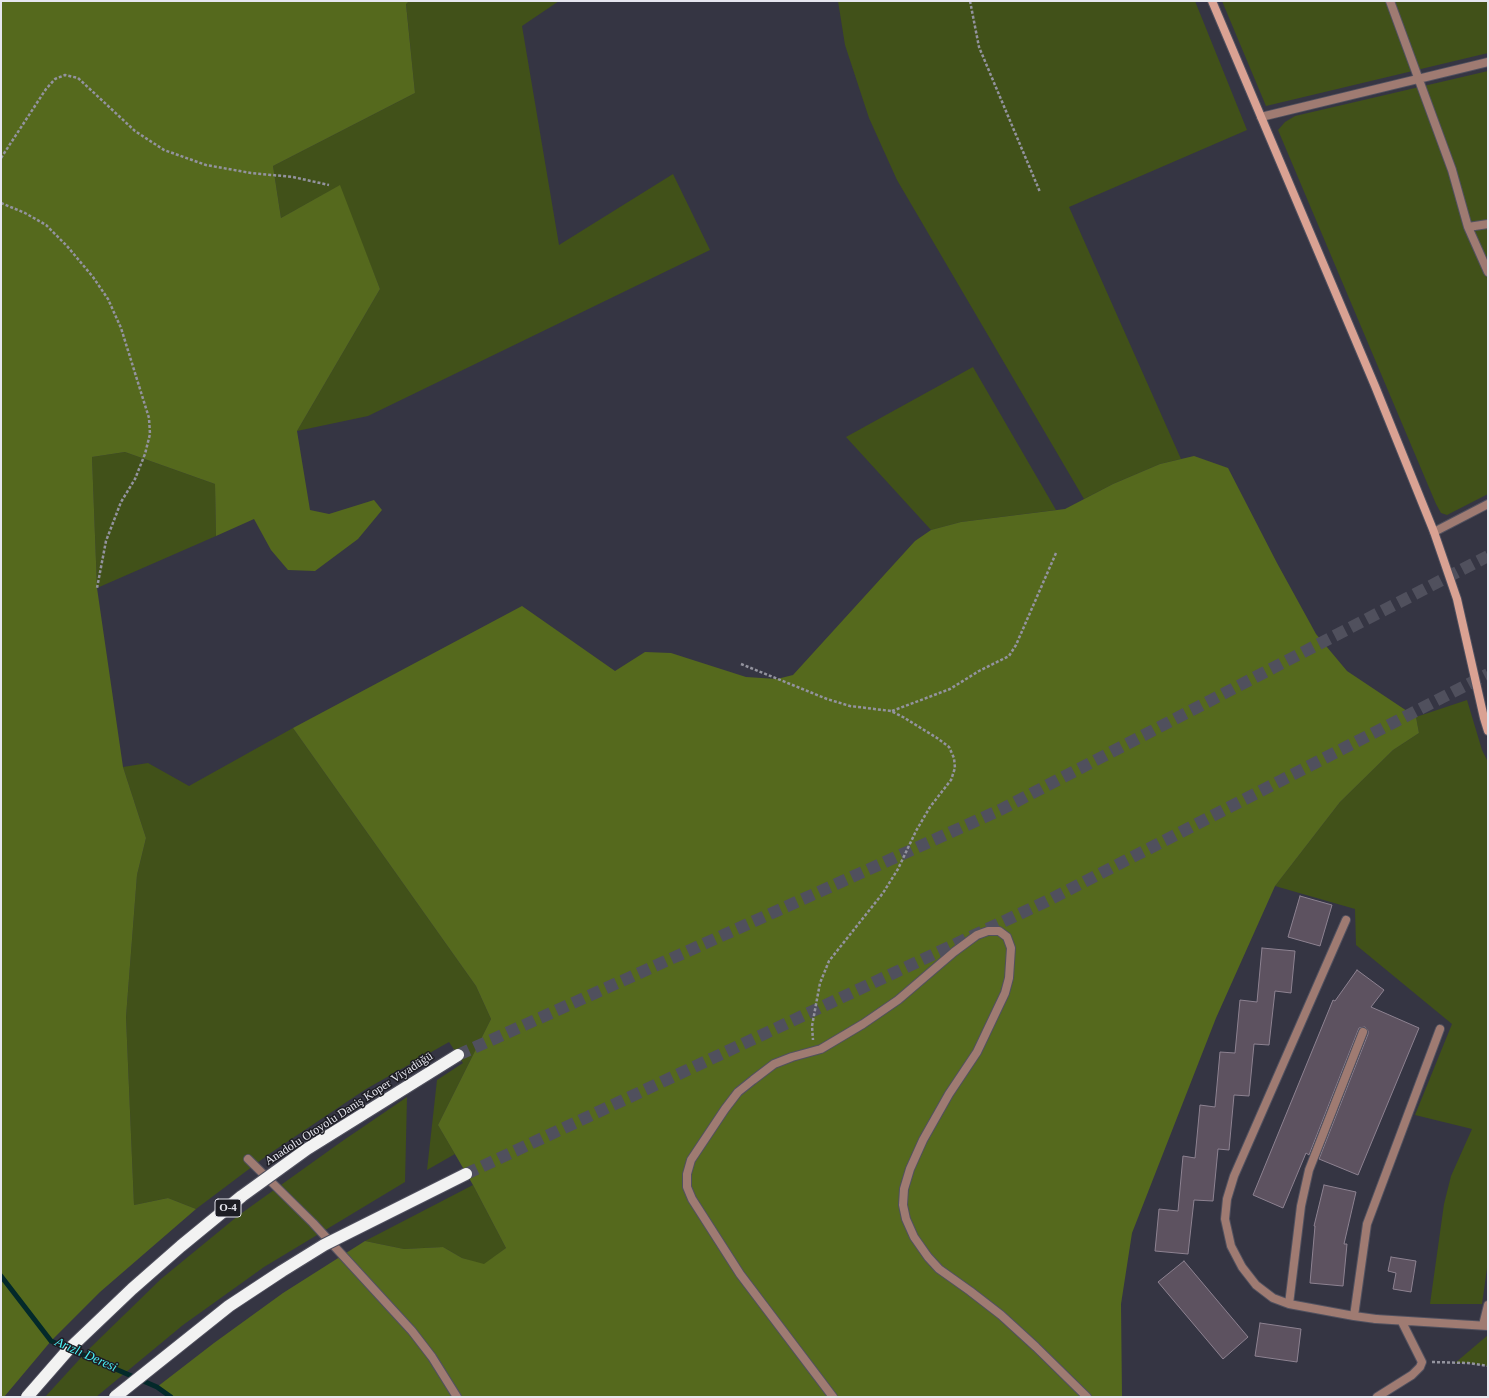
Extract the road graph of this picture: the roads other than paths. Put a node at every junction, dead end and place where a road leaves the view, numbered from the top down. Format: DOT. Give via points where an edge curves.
graph roads {
  1 [pos="1212,1"];
  2 [pos="1390,1"];
  3 [pos="1488,62"];
  4 [pos="1418,79"];
  5 [pos="1261,116"];
  6 [pos="1488,224"];
  7 [pos="1468,227"];
  8 [pos="1488,272"];
  9 [pos="1488,504"];
  10 [pos="1434,532"];
  11 [pos="1488,731"];
  12 [pos="1346,920"];
  13 [pos="1440,1029"];
  14 [pos="1363,1032"];
  15 [pos="458,1055"];
  16 [pos="248,1159"];
  17 [pos="466,1174"];
  18 [pos="1289,1304"];
  19 [pos="1488,1305"];
  20 [pos="1354,1316"];
  21 [pos="1402,1322"];
  22 [pos="1485,1326"];
  23 [pos="26,1397"];
  24 [pos="115,1397"];
  25 [pos="457,1397"];
  26 [pos="833,1397"];
  27 [pos="1087,1397"];
  28 [pos="1377,1397"];
  1 -- 5 [label="street"];
  2 -- 4 [label="street"];
  3 -- 4 [label="street"];
  4 -- 5 [label="street"];
  4 -- 7 [label="street" via="1452,170"];
  5 -- 10 [label="street"];
  6 -- 7 [label="street"];
  7 -- 8 [label="street"];
  9 -- 10 [label="street"];
  10 -- 11 [label="street" via="1457,600"];
  12 -- 18 [label="street" via="1234,1176 1227,1199 1225,1219 1231,1246 1242,1267 1256,1285 1273,1298"];
  13 -- 20 [label="street" via="1366,1224"];
  14 -- 18 [label="street" via="1309,1170 1301,1206"];
  15 -- 23 [label="highway, Anadolu Otoyolu Daniş Koper Viyadüğü / O-4, bridge" via="308,1149 242,1196 132,1289 68,1350"];
  16 -- 25 [label="street" via="313,1224 412,1331"];
  17 -- 24 [label="highway, bridge" via="324,1245 282,1271 229,1306"];
  18 -- 20 [label="street"];
  19 -- 22 [label="street"];
  20 -- 21 [label="street"];
  21 -- 22 [label="street"];
  21 -- 28 [label="street" via="1422,1362 1412,1375"];
  26 -- 27 [label="street" via="740,1274 692,1199 687,1187 691,1160 738,1092 753,1080 774,1064 821,1049 840,1039 921,982 954,952 988,931 999,931 1007,936 1011,948 1005,993 977,1052 923,1140 910,1169 904,1189 903,1205 914,1237 939,1269 1001,1316"];
}
